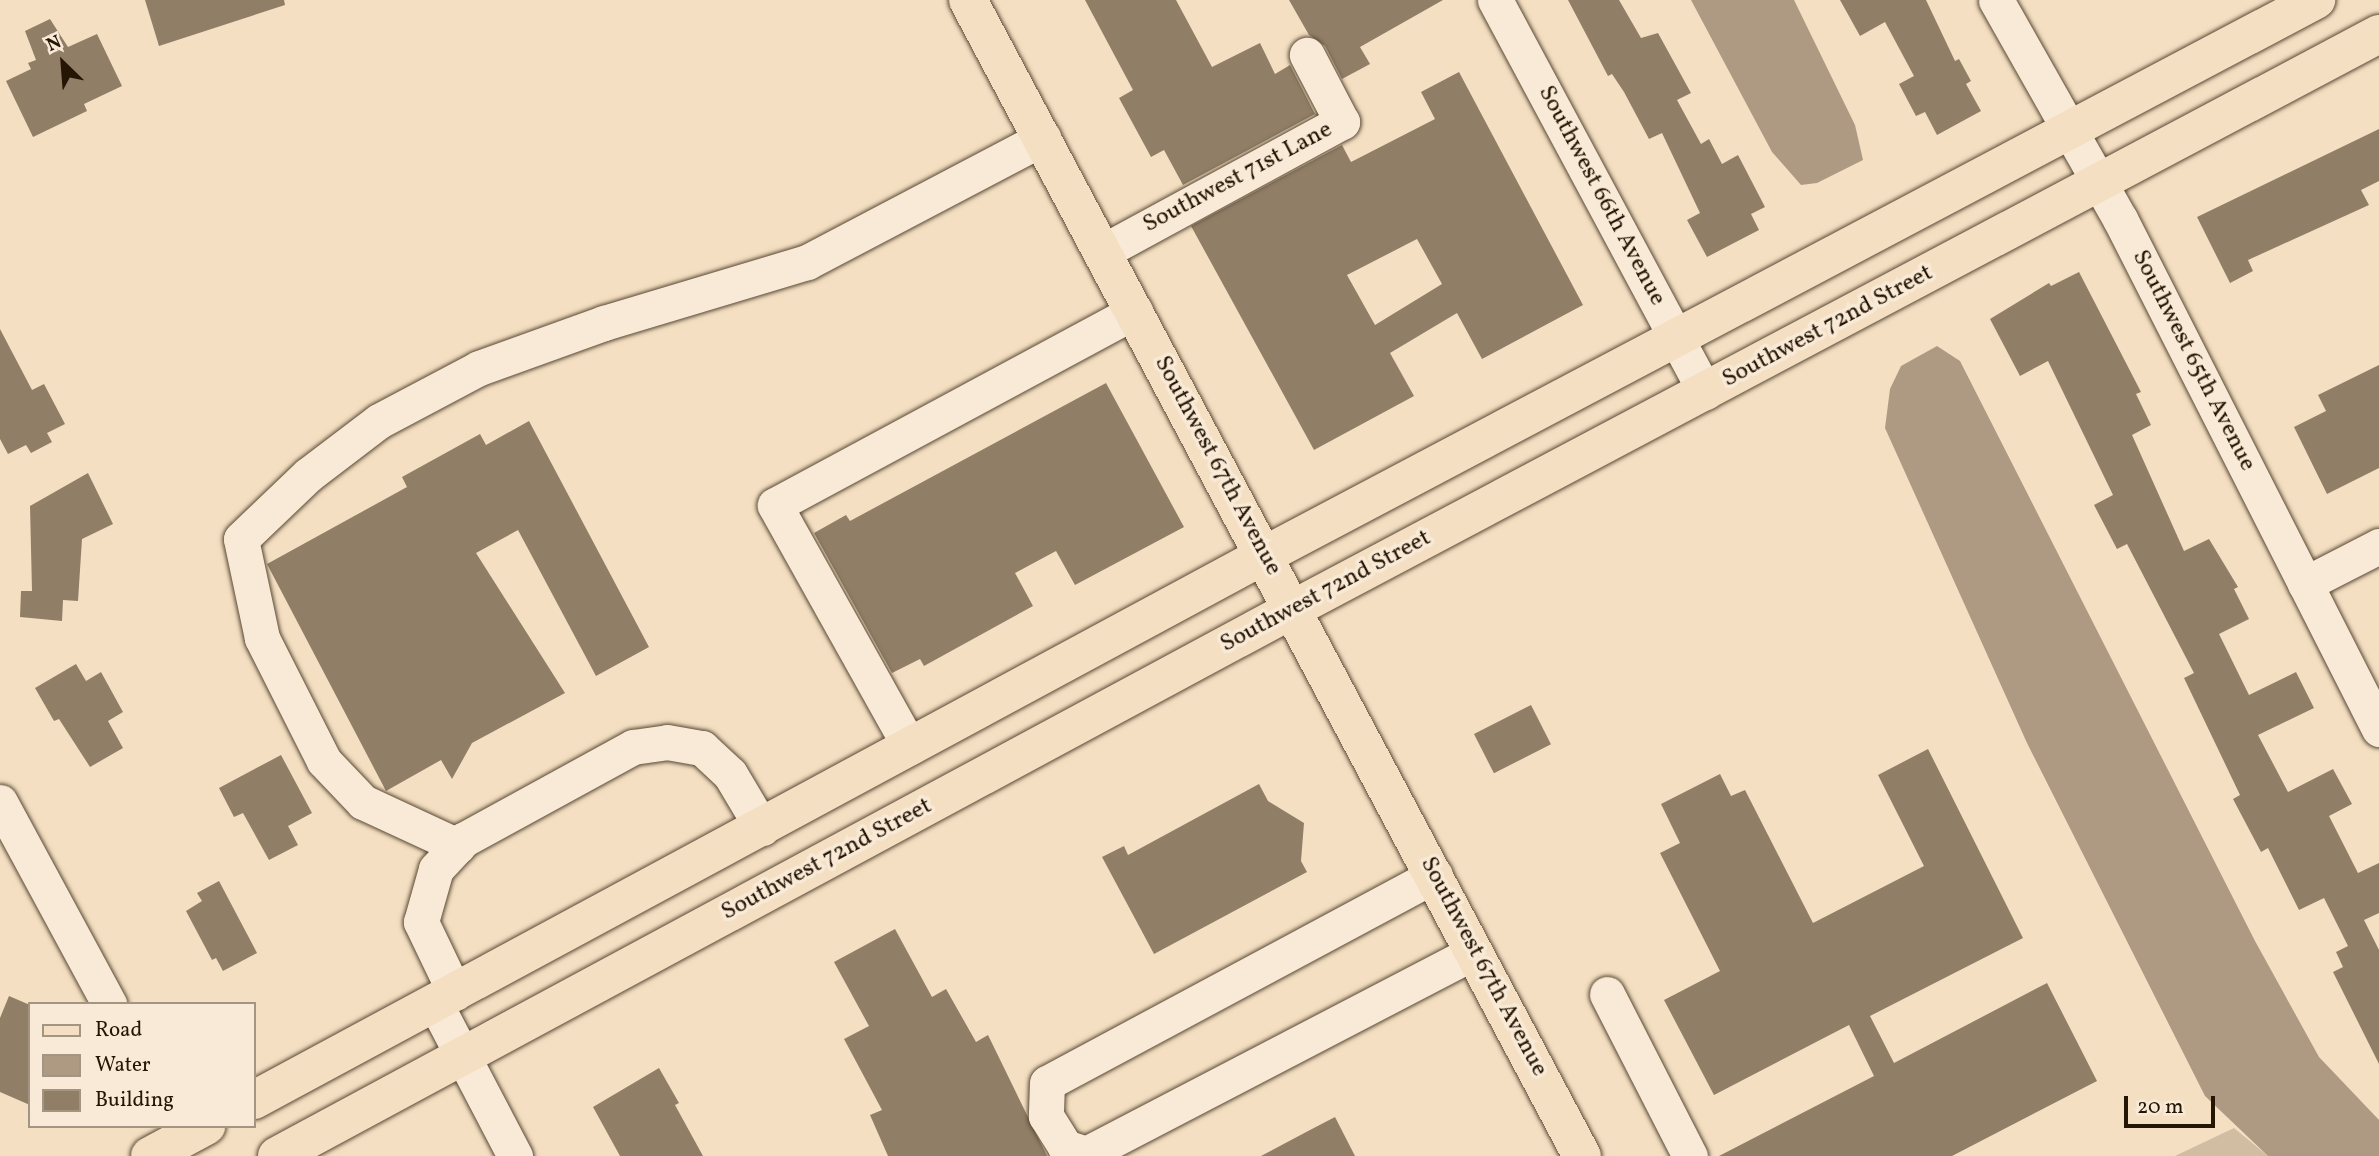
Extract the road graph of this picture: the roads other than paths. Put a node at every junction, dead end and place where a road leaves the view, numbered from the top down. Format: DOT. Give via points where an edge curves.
graph roads {
  1 [pos="968,0"];
  2 [pos="1495,0"];
  3 [pos="1996,0"];
  4 [pos="2316,0"];
  5 [pos="2379,34"];
  6 [pos="1307,55"];
  7 [pos="2068,130"];
  8 [pos="1043,138"];
  9 [pos="2098,183"];
  10 [pos="1104,251"];
  11 [pos="1135,310"];
  12 [pos="1679,340"];
  13 [pos="1705,392"];
  14 [pos="2379,546"];
  15 [pos="1265,555"];
  16 [pos="2305,583"];
  17 [pos="1293,609"];
  18 [pos="2379,729"];
  19 [pos="910,747"];
  20 [pos="0,802"];
  21 [pos="762,828"];
  22 [pos="457,846"];
  23 [pos="1435,875"];
  24 [pos="1475,952"];
  25 [pos="1607,994"];
  26 [pos="445,998"];
  27 [pos="107,1002"];
  28 [pos="463,1056"];
  29 [pos="256,1100"];
  30 [pos="277,1156"];
  31 [pos="515,1156"];
  32 [pos="1583,1156"];
  33 [pos="1690,1156"];
  1 -- 8 [label="main road, Southwest 67th Avenue"];
  2 -- 12 [label="street, Southwest 66th Avenue"];
  3 -- 7 [label="street, Southwest 65th Avenue"];
  4 -- 7 [label="main road"];
  5 -- 9 [label="main road, Southwest 72nd Street"];
  6 -- 10 [label="street, Southwest 71st Lane" via="1342,122"];
  7 -- 9 [label="street, Southwest 65th Avenue"];
  7 -- 12 [label="main road"];
  8 -- 10 [label="main road, Southwest 67th Avenue"];
  8 -- 22 [label="street" via="807,262 604,323 479,368 379,421 309,475 241,539 262,638 324,761 363,802"];
  9 -- 13 [label="main road, Southwest 72nd Street"];
  9 -- 16 [label="street, Southwest 65th Avenue"];
  10 -- 11 [label="main road, Southwest 67th Avenue"];
  11 -- 15 [label="main road, Southwest 67th Avenue"];
  11 -- 19 [label="street" via="775,505"];
  12 -- 13 [label="street, Southwest 66th Avenue"];
  12 -- 15 [label="main road"];
  13 -- 17 [label="main road, Southwest 72nd Street"];
  14 -- 16 [label="street"];
  15 -- 17 [label="main road, Southwest 67th Avenue"];
  15 -- 19 [label="main road"];
  16 -- 18 [label="street, Southwest 65th Avenue"];
  17 -- 23 [label="main road, Southwest 67th Avenue"];
  17 -- 28 [label="main road, Southwest 72nd Street"];
  19 -- 21 [label="main road"];
  20 -- 27 [label="street"];
  21 -- 22 [label="street" via="730,774 702,748 667,742 633,747"];
  21 -- 26 [label="main road"];
  22 -- 26 [label="street" via="436,869 421,922"];
  23 -- 24 [label="main road, Southwest 67th Avenue"];
  23 -- 24 [label="street" via="1047,1083 1046,1116 1065,1147 1086,1154"];
  24 -- 32 [label="main road, Southwest 67th Avenue"];
  25 -- 33 [label="street"];
  26 -- 28 [label="street"];
  26 -- 29 [label="main road"];
  28 -- 30 [label="main road, Southwest 72nd Street"];
  28 -- 31 [label="street"];
}
